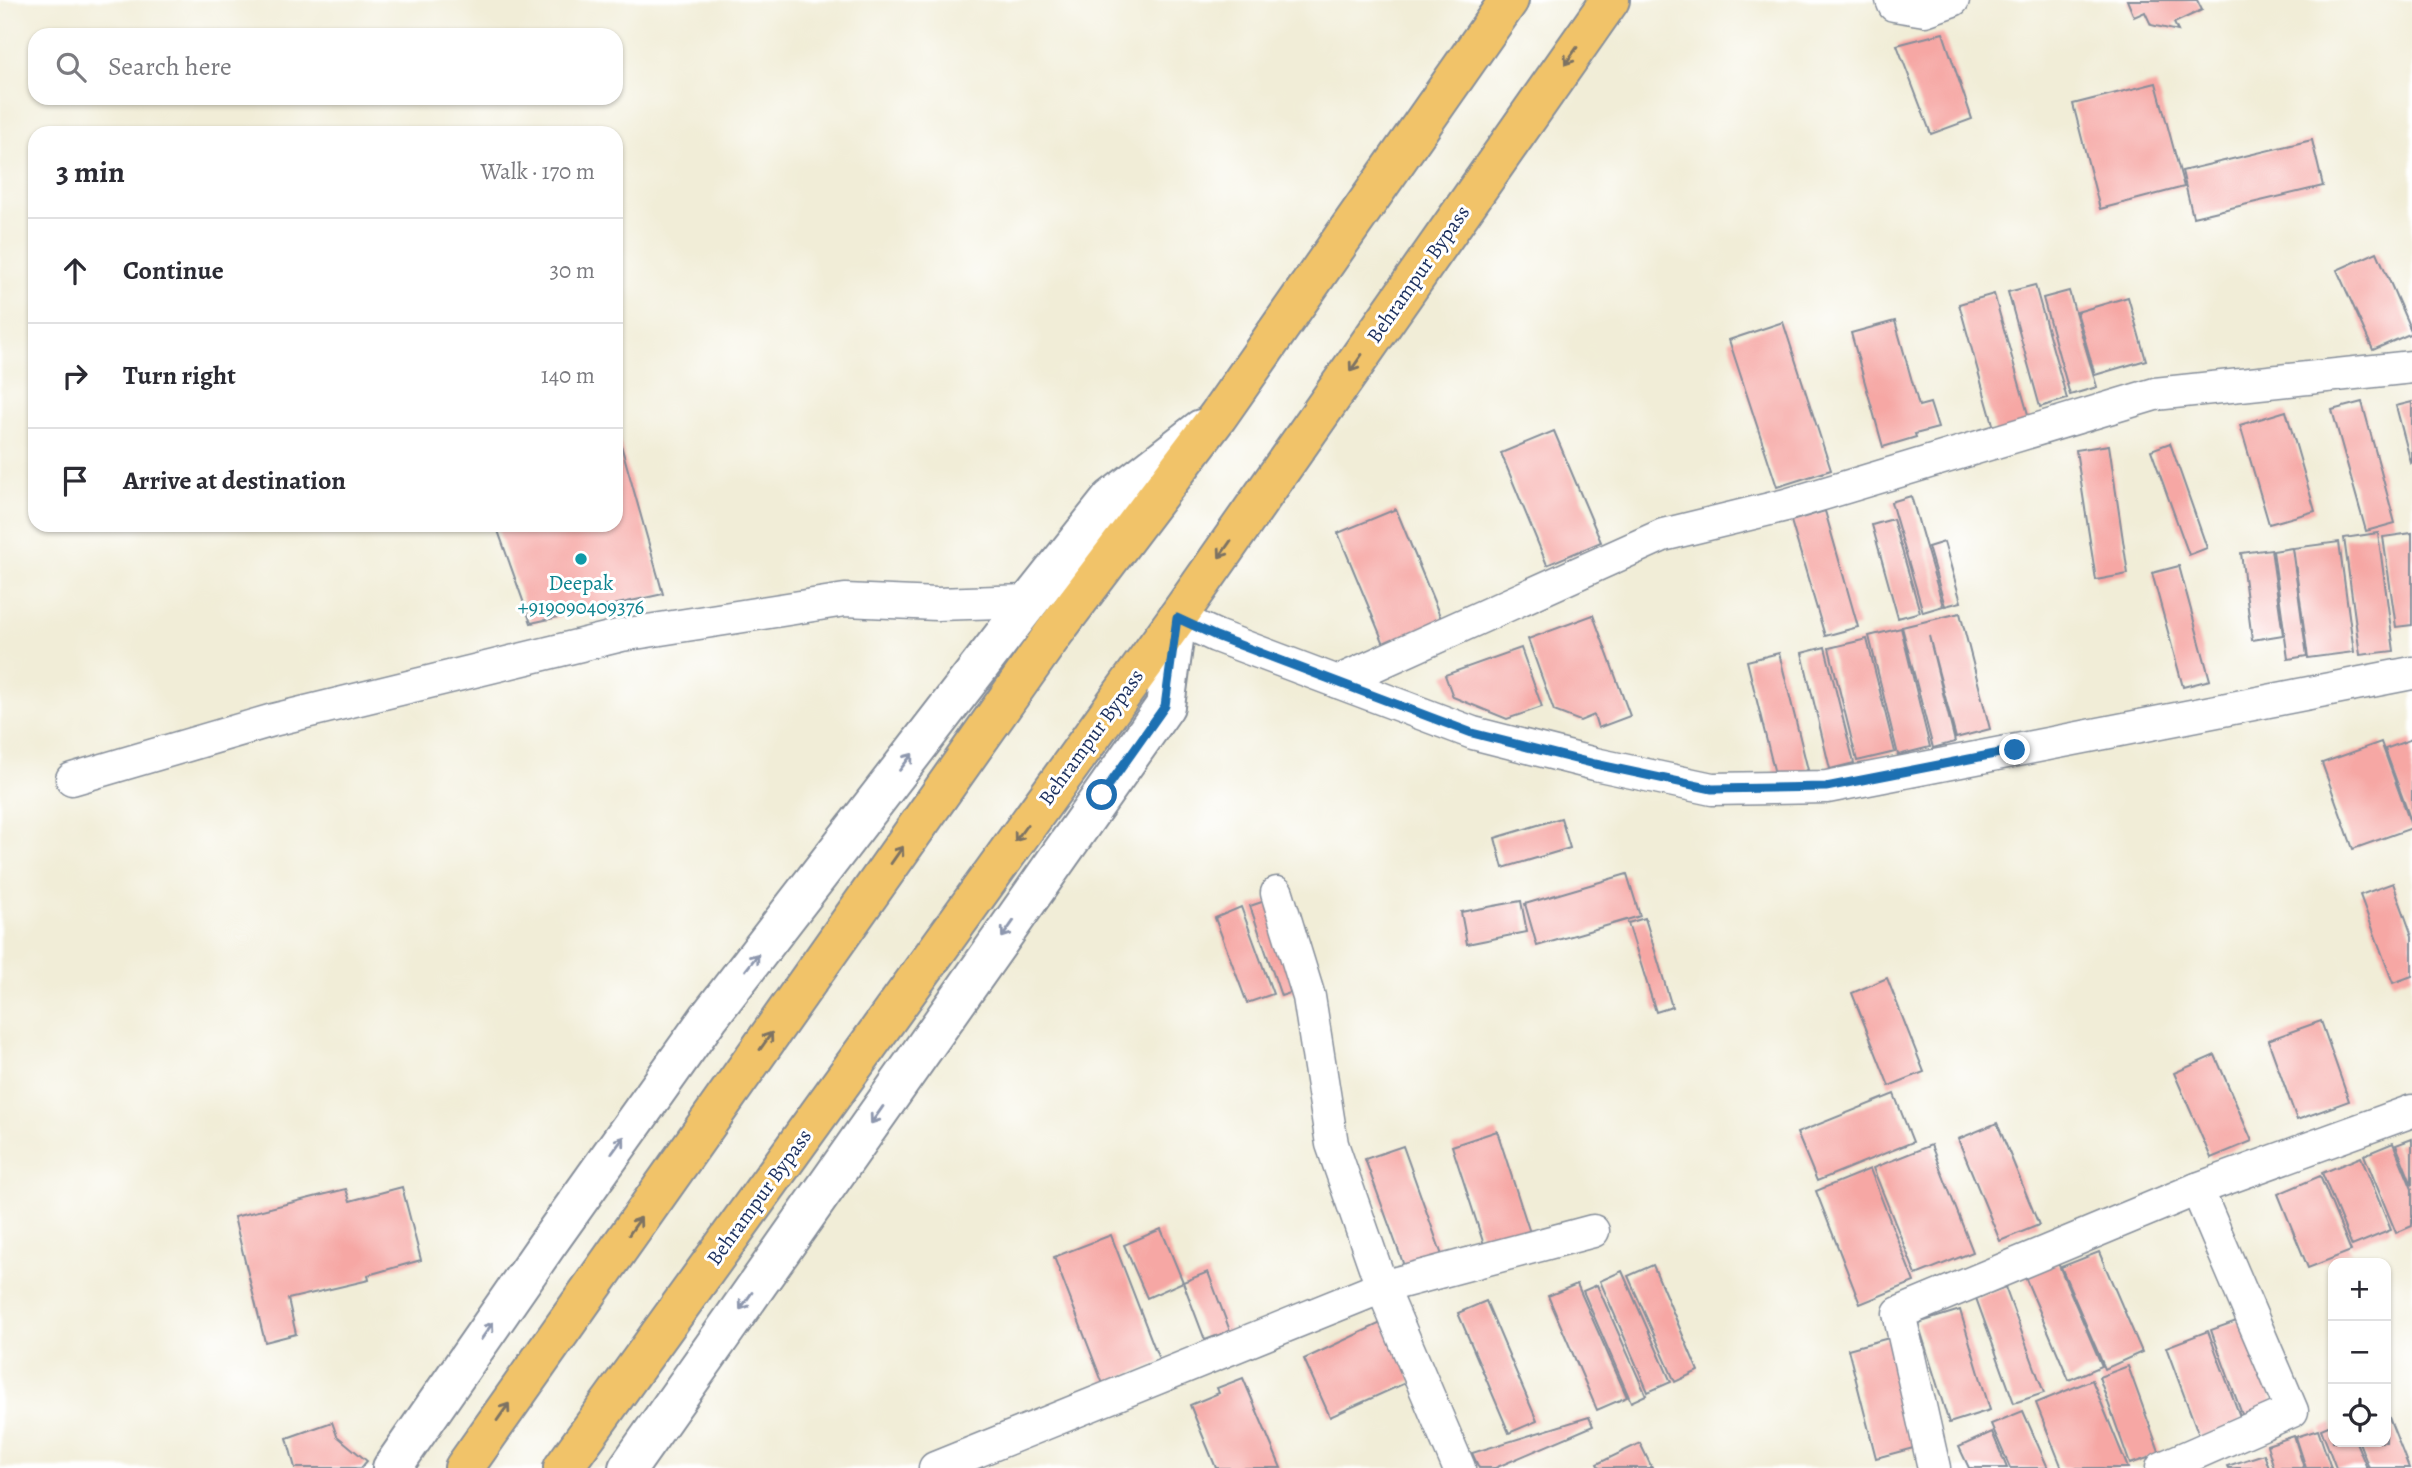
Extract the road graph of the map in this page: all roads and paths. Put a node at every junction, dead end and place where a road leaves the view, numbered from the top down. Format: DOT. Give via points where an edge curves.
graph roads {
  1 [pos="1510,0"];
  2 [pos="1610,0"];
  3 [pos="1892,0"];
  4 [pos="1953,0"];
  5 [pos="2412,368"];
  6 [pos="1218,416"];
  7 [pos="1030,601"];
  8 [pos="1177,618"];
  9 [pos="2412,673"];
  10 [pos="1337,682"];
  11 [pos="72,779"];
  12 [pos="1277,893"];
  13 [pos="2412,1111"];
  14 [pos="2197,1189"];
  15 [pos="1593,1231"];
  16 [pos="1382,1287"];
  17 [pos="392,1468"];
  18 [pos="464,1468"];
  19 [pos="563,1468"];
  20 [pos="628,1468"];
  21 [pos="935,1468"];
  22 [pos="1459,1468"];
  23 [pos="1934,1468"];
  24 [pos="2162,1468"];
  1 -- 6 [label="highway"];
  2 -- 8 [label="highway, Behrampur Bypass, one-way"];
  3 -- 4 [label="street" via="1894,5 1925,10"];
  5 -- 10 [label="street" via="2155,394 1786,505 1662,536"];
  6 -- 7 [label="street" via="1111,499"];
  18 -- 6 [label="highway, one-way" via="1056,630"];
  7 -- 11 [label="street" via="936,604 845,600 622,635 273,720"];
  17 -- 7 [label="street, one-way" via="709,1017"];
  8 -- 10 [label="street"];
  8 -- 19 [label="highway, Behrampur Bypass, one-way"];
  8 -- 20 [label="street, one-way" via="1165,706"];
  9 -- 10 [label="street" via="1826,787 1712,789 1472,733"];
  12 -- 16 [label="street" via="1310,997 1332,1144"];
  13 -- 14 [label="street"];
  14 -- 23 [label="street" via="1899,1313"];
  14 -- 24 [label="street" via="2292,1411"];
  15 -- 16 [label="street"];
  16 -- 21 [label="street"];
  16 -- 22 [label="street"];
}
